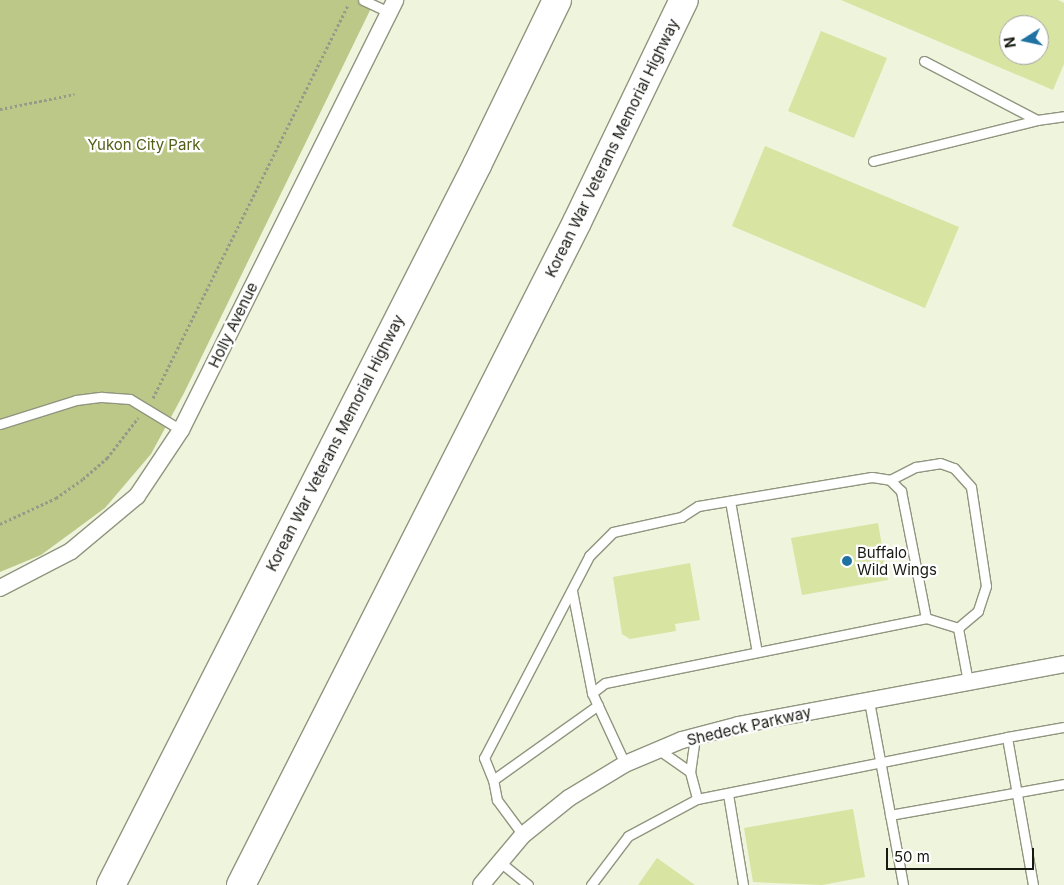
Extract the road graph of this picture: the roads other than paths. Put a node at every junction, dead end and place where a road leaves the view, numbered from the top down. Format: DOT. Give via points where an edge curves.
graph roads {
  1 [pos="364,0"];
  2 [pos="557,0"];
  3 [pos="684,0"];
  4 [pos="392,6"];
  5 [pos="924,61"];
  6 [pos="1064,116"];
  7 [pos="1038,120"];
  8 [pos="873,161"];
  9 [pos="0,424"];
  10 [pos="181,430"];
  11 [pos="890,480"];
  12 [pos="730,501"];
  13 [pos="0,588"];
  14 [pos="572,591"];
  15 [pos="926,618"];
  16 [pos="958,628"];
  17 [pos="757,652"];
  18 [pos="1064,664"];
  19 [pos="968,682"];
  20 [pos="592,693"];
  21 [pos="869,701"];
  22 [pos="598,705"];
  23 [pos="1064,727"];
  24 [pos="695,737"];
  25 [pos="1007,737"];
  26 [pos="659,750"];
  27 [pos="882,763"];
  28 [pos="625,764"];
  29 [pos="690,772"];
  30 [pos="493,780"];
  31 [pos="1064,784"];
  32 [pos="1017,793"];
  33 [pos="728,794"];
  34 [pos="697,799"];
  35 [pos="890,815"];
  36 [pos="523,835"];
  37 [pos="500,862"];
  38 [pos="111,885"];
  39 [pos="241,885"];
  40 [pos="481,885"];
  41 [pos="528,885"];
  42 [pos="590,885"];
  43 [pos="743,885"];
  44 [pos="904,885"];
  45 [pos="1033,885"];
  1 -- 4 [label="lane"];
  2 -- 38 [label="highway, Korean War Veterans Memorial Highway" via="477,165"];
  3 -- 39 [label="highway, Korean War Veterans Memorial Highway" via="577,222"];
  4 -- 10 [label="street, Holly Avenue"];
  5 -- 7 [label="lane"];
  6 -- 7 [label="lane"];
  7 -- 8 [label="lane"];
  9 -- 10 [label="lane" via="76,400 102,396 130,399"];
  10 -- 13 [label="street, Holly Avenue" via="136,496 71,551"];
  11 -- 12 [label="lane" via="872,477"];
  11 -- 15 [label="lane" via="901,491"];
  11 -- 16 [label="lane" via="916,466 940,463 954,468 971,487 986,586 978,611"];
  12 -- 14 [label="lane" via="698,506 681,517 613,532 589,556"];
  12 -- 17 [label="lane"];
  14 -- 20 [label="lane"];
  14 -- 30 [label="lane" via="484,758"];
  15 -- 16 [label="lane"];
  15 -- 17 [label="lane"];
  16 -- 19 [label="lane"];
  17 -- 20 [label="lane" via="605,683"];
  18 -- 19 [label="street, Shedeck Parkway"];
  19 -- 21 [label="street, Shedeck Parkway"];
  20 -- 22 [label="lane"];
  21 -- 24 [label="street, Shedeck Parkway" via="739,725"];
  21 -- 27 [label="lane"];
  22 -- 28 [label="lane"];
  22 -- 30 [label="lane"];
  23 -- 25 [label="lane"];
  24 -- 26 [label="street, Shedeck Parkway"];
  24 -- 29 [label="lane"];
  25 -- 27 [label="lane"];
  25 -- 32 [label="lane"];
  26 -- 28 [label="street, Shedeck Parkway"];
  26 -- 29 [label="lane"];
  27 -- 33 [label="lane"];
  27 -- 35 [label="lane"];
  28 -- 36 [label="street, Shedeck Parkway" via="569,798"];
  29 -- 34 [label="lane"];
  30 -- 36 [label="lane" via="497,800"];
  31 -- 32 [label="lane"];
  32 -- 35 [label="lane"];
  32 -- 45 [label="lane"];
  33 -- 34 [label="lane"];
  33 -- 43 [label="lane"];
  34 -- 42 [label="lane" via="628,836"];
  35 -- 44 [label="lane"];
  36 -- 37 [label="street, Shedeck Parkway"];
  37 -- 40 [label="street, Shedeck Parkway"];
  37 -- 41 [label="lane"];
}
